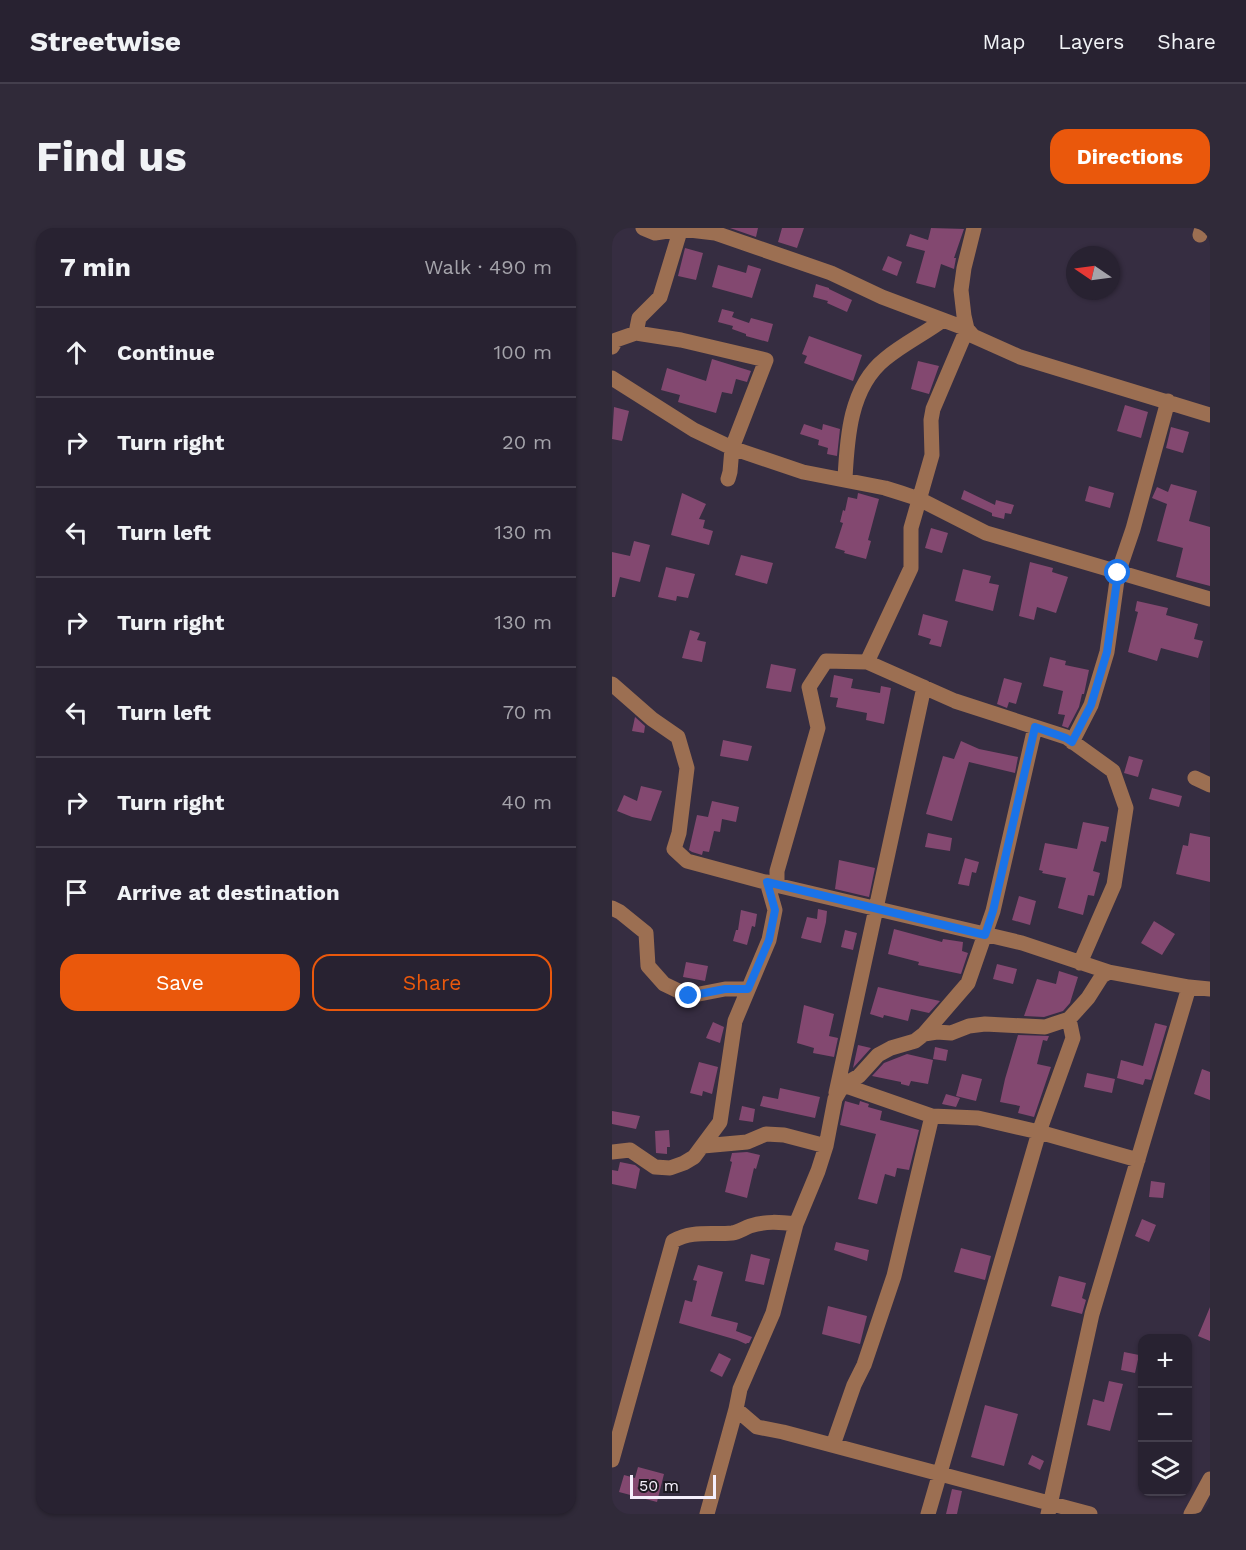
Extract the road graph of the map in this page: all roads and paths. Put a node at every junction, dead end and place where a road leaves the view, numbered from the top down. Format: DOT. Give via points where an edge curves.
graph roads {
  1 [pos="643,228"];
  2 [pos="681,228"];
  3 [pos="974,228"];
  4 [pos="943,320"];
  5 [pos="968,329"];
  6 [pos="636,333"];
  7 [pos="612,348"];
  8 [pos="612,378"];
  9 [pos="1168,401"];
  10 [pos="1210,415"];
  11 [pos="732,448"];
  12 [pos="728,479"];
  13 [pos="845,480"];
  14 [pos="920,499"];
  15 [pos="1118,573"];
  16 [pos="1210,599"];
  17 [pos="867,662"];
  18 [pos="612,684"];
  19 [pos="924,687"];
  20 [pos="1035,727"];
  21 [pos="1072,742"];
  22 [pos="1195,778"];
  23 [pos="1210,785"];
  24 [pos="774,884"];
  25 [pos="876,907"];
  26 [pos="612,908"];
  27 [pos="985,935"];
  28 [pos="1080,963"];
  29 [pos="1109,972"];
  30 [pos="1189,987"];
  31 [pos="748,989"];
  32 [pos="1210,989"];
  33 [pos="1069,1019"];
  34 [pos="924,1034"];
  35 [pos="843,1085"];
  36 [pos="835,1099"];
  37 [pos="932,1116"];
  38 [pos="1039,1132"];
  39 [pos="703,1146"];
  40 [pos="826,1146"];
  41 [pos="612,1152"];
  42 [pos="1138,1160"];
  43 [pos="796,1224"];
  44 [pos="736,1409"];
  45 [pos="833,1445"];
  46 [pos="612,1460"];
  47 [pos="939,1474"];
  48 [pos="1210,1479"];
  49 [pos="1050,1509"];
  50 [pos="707,1514"];
  51 [pos="927,1514"];
  52 [pos="1090,1514"];
  53 [pos="1191,1514"];
  1 -- 2 [label="street" via="654,232"];
  2 -- 4 [label="street" via="714,233 822,270"];
  2 -- 6 [label="street" via="660,297 639,318"];
  3 -- 5 [label="street" via="961,290"];
  4 -- 5 [label="street"];
  4 -- 13 [label="street" via="884,359 867,379 850,424"];
  5 -- 9 [label="street" via="982,341 1020,357"];
  5 -- 14 [label="street" via="933,409 932,455"];
  6 -- 7 [label="street" via="616,340"];
  6 -- 11 [label="street" via="766,360"];
  8 -- 11 [label="street" via="694,430"];
  9 -- 10 [label="street"];
  9 -- 15 [label="street"];
  11 -- 12 [label="street"];
  11 -- 13 [label="street" via="803,472"];
  13 -- 14 [label="street"];
  14 -- 15 [label="street" via="986,533"];
  14 -- 17 [label="street" via="911,528 911,568"];
  15 -- 16 [label="street"];
  15 -- 21 [label="street" via="1107,652 1091,705"];
  17 -- 19 [label="street"];
  17 -- 24 [label="street" via="826,661 809,687 818,728"];
  18 -- 24 [label="street" via="678,737 687,768 674,849 687,861"];
  19 -- 20 [label="street"];
  19 -- 25 [label="street"];
  20 -- 21 [label="street"];
  20 -- 27 [label="street"];
  21 -- 28 [label="street" via="1113,771 1126,808 1114,885"];
  22 -- 23 [label="street"];
  24 -- 25 [label="street"];
  24 -- 31 [label="street" via="775,910 769,940"];
  25 -- 27 [label="street"];
  25 -- 36 [label="street"];
  26 -- 31 [label="street" via="646,933 648,966 664,984 689,996"];
  27 -- 28 [label="street"];
  27 -- 34 [label="street" via="968,983"];
  28 -- 29 [label="street"];
  29 -- 30 [label="street"];
  29 -- 33 [label="street"];
  30 -- 32 [label="street"];
  30 -- 42 [label="street"];
  31 -- 39 [label="street" via="735,1021 720,1122"];
  33 -- 34 [label="street" via="1046,1027 986,1024 951,1033"];
  33 -- 38 [label="street" via="1073,1038"];
  34 -- 35 [label="street" via="878,1055 859,1076"];
  35 -- 36 [label="street"];
  35 -- 37 [label="street"];
  36 -- 40 [label="street"];
  37 -- 38 [label="street" via="978,1118"];
  37 -- 45 [label="street" via="894,1276"];
  38 -- 42 [label="street"];
  38 -- 47 [label="street"];
  39 -- 40 [label="street" via="747,1142 766,1134"];
  39 -- 41 [label="street" via="684,1163 670,1168 655,1167 630,1150"];
  40 -- 43 [label="street"];
  42 -- 49 [label="street" via="1092,1314"];
  43 -- 44 [label="street" via="773,1313 740,1389"];
  43 -- 46 [label="street" via="771,1221 735,1233 696,1233 673,1241"];
  44 -- 45 [label="street" via="757,1427"];
  44 -- 50 [label="street"];
  45 -- 47 [label="street"];
  47 -- 49 [label="street"];
  47 -- 51 [label="street"];
  48 -- 53 [label="street"];
  49 -- 52 [label="street"];
}
